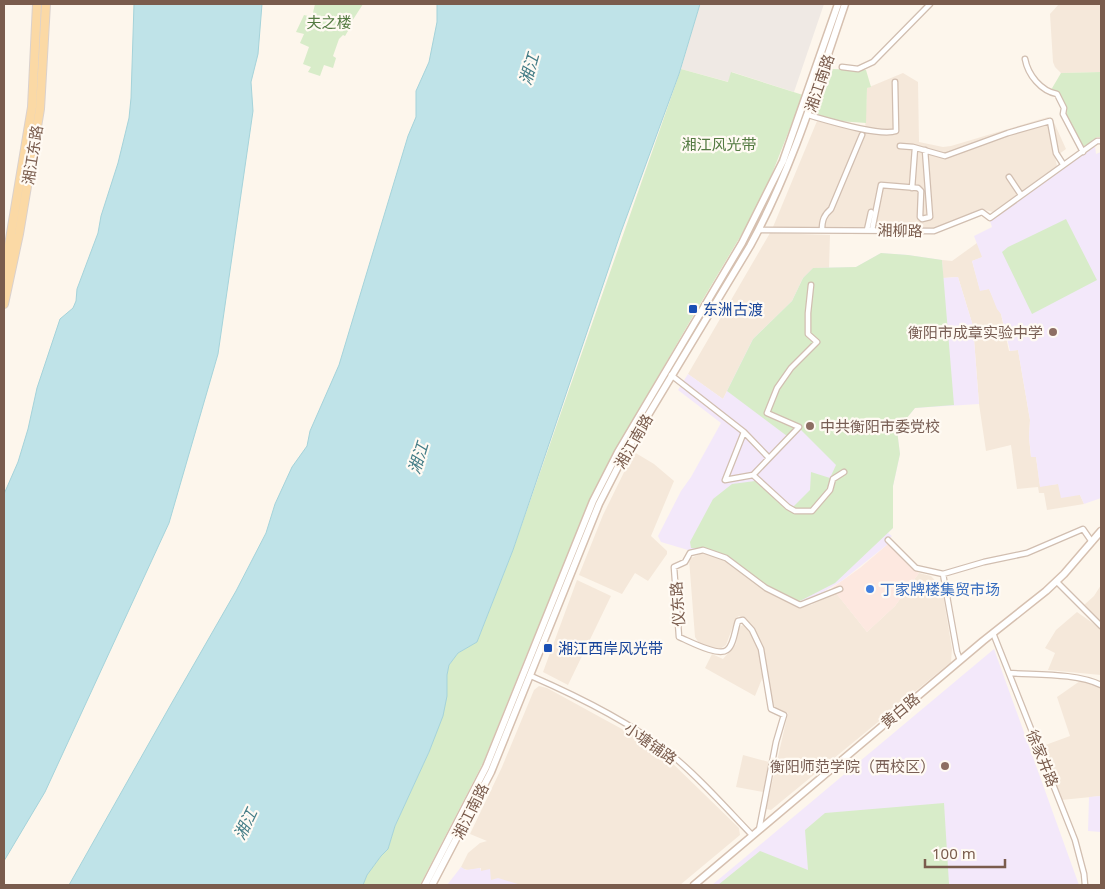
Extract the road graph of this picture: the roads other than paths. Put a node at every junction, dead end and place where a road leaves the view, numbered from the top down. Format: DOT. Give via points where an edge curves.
graph roads {
  1 [pos="37,4"];
  2 [pos="46,4"];
  3 [pos="838,4"];
  4 [pos="845,4"];
  5 [pos="930,4"];
  6 [pos="1025,59"];
  7 [pos="842,67"];
  8 [pos="896,82"];
  9 [pos="808,115"];
  10 [pos="862,135"];
  11 [pos="1101,141"];
  12 [pos="900,146"];
  13 [pos="915,148"];
  14 [pos="925,150"];
  15 [pos="1083,152"];
  16 [pos="1063,164"];
  17 [pos="1009,177"];
  18 [pos="912,188"];
  19 [pos="1021,195"];
  20 [pos="758,230"];
  21 [pos="822,230"];
  22 [pos="870,230"];
  23 [pos="4,276"];
  24 [pos="811,284"];
  25 [pos="4,304"];
  26 [pos="672,375"];
  27 [pos="744,432"];
  28 [pos="769,458"];
  29 [pos="844,472"];
  30 [pos="753,474"];
  31 [pos="1101,531"];
  32 [pos="888,540"];
  33 [pos="1092,542"];
  34 [pos="943,574"];
  35 [pos="1056,581"];
  36 [pos="840,590"];
  37 [pos="1101,626"];
  38 [pos="993,633"];
  39 [pos="960,660"];
  40 [pos="1009,673"];
  41 [pos="531,676"];
  42 [pos="1101,685"];
  43 [pos="759,830"];
  44 [pos="752,835"];
  45 [pos="425,885"];
  46 [pos="432,885"];
  47 [pos="694,885"];
  48 [pos="1086,885"];
  1 -- 23 [label="main road, 湘江东路" via="32,108"];
  2 -- 25 [label="main road, 湘江东路" via="40,109"];
  3 -- 45 [label="main road, 湘江南路" via="783,161 742,243 618,452 593,501 486,767"];
  4 -- 9 [label="main road, 湘江南路"];
  5 -- 7 [label="street" via="873,62 858,69"];
  6 -- 15 [label="street" via="1026,67 1034,78 1050,93 1057,94 1064,108 1063,114"];
  8 -- 9 [label="street" via="896,131 891,133"];
  9 -- 20 [label="main road, 湘江南路" via="789,166"];
  10 -- 21 [label="street" via="830,209 822,220"];
  11 -- 15 [label="street, 湘柳路"];
  12 -- 13 [label="street"];
  13 -- 14 [label="street"];
  13 -- 18 [label="street"];
  14 -- 16 [label="street" via="945,156 1050,121 1056,153"];
  14 -- 18 [label="street" via="929,219 921,219 921,191"];
  15 -- 16 [label="street, 湘柳路"];
  16 -- 19 [label="street, 湘柳路"];
  17 -- 19 [label="street"];
  18 -- 22 [label="street" via="881,186"];
  19 -- 22 [label="street, 湘柳路" via="990,218 982,212 934,231"];
  20 -- 21 [label="street, 湘柳路"];
  20 -- 26 [label="main road, 湘江南路"];
  21 -- 22 [label="street, 湘柳路"];
  24 -- 28 [label="street" via="808,334 817,342 791,368 777,388 767,413 799,427"];
  26 -- 27 [label="street"];
  26 -- 41 [label="main road, 湘江南路" via="599,504"];
  27 -- 28 [label="street"];
  27 -- 30 [label="street" via="725,480"];
  28 -- 30 [label="street"];
  29 -- 30 [label="street" via="833,479 830,490 812,511 795,511 788,507"];
  31 -- 33 [label="main road, 黄白路"];
  32 -- 34 [label="street" via="916,568"];
  33 -- 34 [label="street" via="1083,529 1027,553"];
  33 -- 35 [label="main road, 黄白路"];
  34 -- 39 [label="street"];
  35 -- 37 [label="street"];
  35 -- 38 [label="main road, 黄白路"];
  36 -- 43 [label="street, 仪东路" via="800,605 766,588 726,558 703,550 690,554 685,562 674,567 679,637 714,652 722,652 731,644 738,621 742,620 752,630 761,649 771,709 784,715"];
  38 -- 39 [label="main road, 黄白路"];
  38 -- 40 [label="street, 徐家井路"];
  39 -- 43 [label="main road, 黄白路"];
  40 -- 42 [label="street" via="1091,680"];
  40 -- 48 [label="street, 徐家井路" via="1075,840"];
  41 -- 44 [label="street, 小塘铺路" via="634,729 668,752"];
  41 -- 46 [label="main road, 湘江南路" via="491,772"];
  43 -- 44 [label="main road, 黄白路"];
  44 -- 47 [label="main road, 黄白路"];
}
